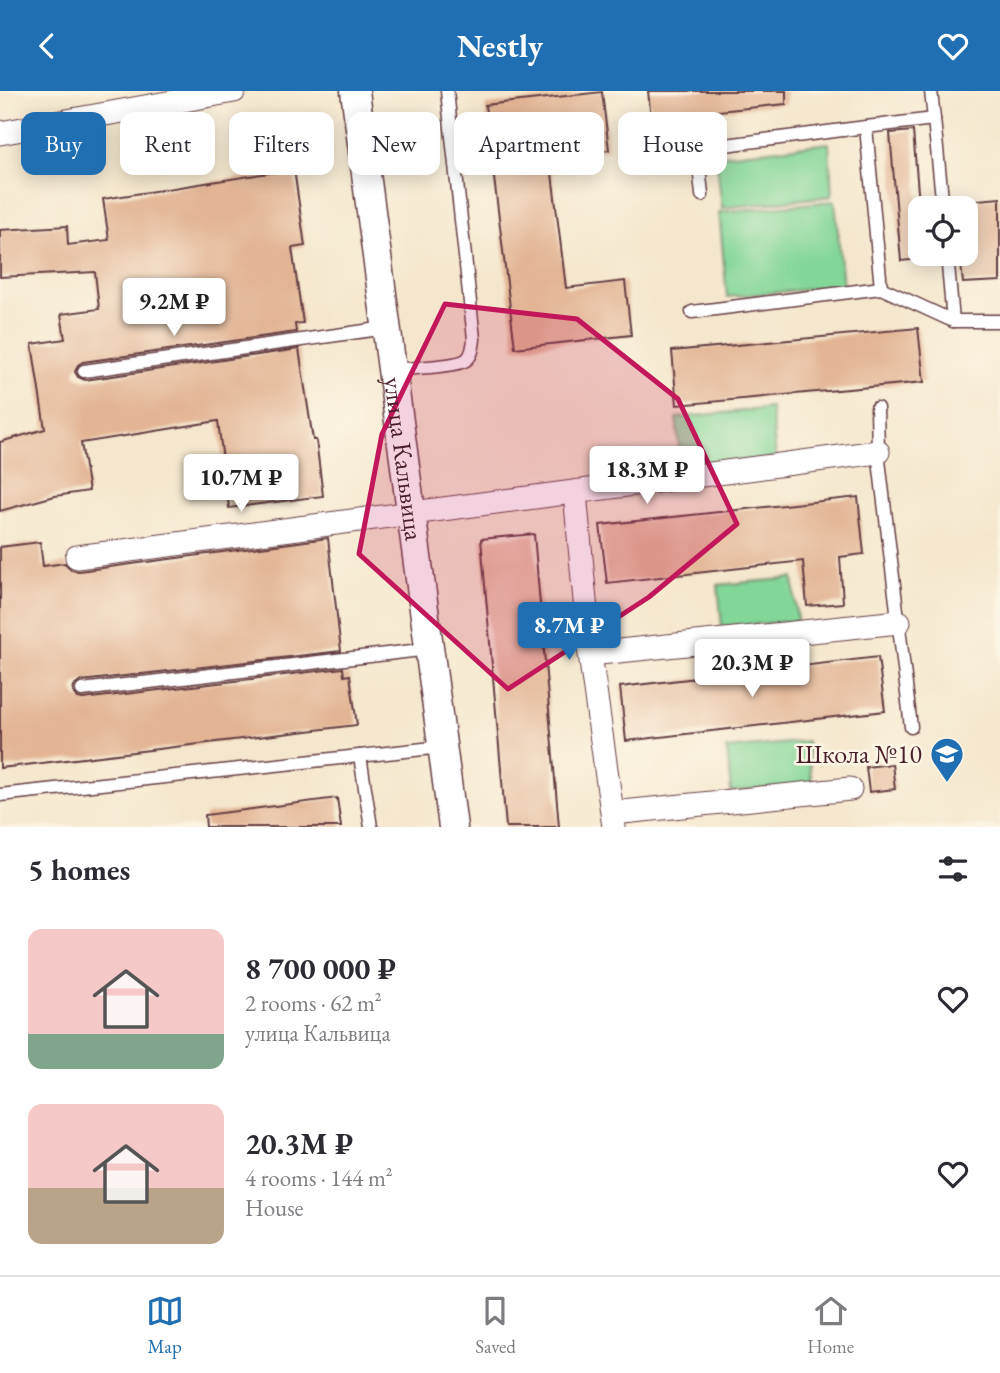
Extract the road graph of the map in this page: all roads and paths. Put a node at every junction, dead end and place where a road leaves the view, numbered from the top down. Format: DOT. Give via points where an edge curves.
graph roads {
  1 [pos="234,91"];
  2 [pos="355,91"];
  3 [pos="447,91"];
  4 [pos="931,91"];
  5 [pos="934,119"];
  6 [pos="866,127"];
  7 [pos="0,133"];
  8 [pos="702,195"];
  9 [pos="942,196"];
  10 [pos="948,266"];
  11 [pos="881,288"];
  12 [pos="692,312"];
  13 [pos="953,321"];
  14 [pos="1000,321"];
  15 [pos="386,328"];
  16 [pos="392,370"];
  17 [pos="84,371"];
  18 [pos="877,408"];
  19 [pos="878,452"];
  20 [pos="575,493"];
  21 [pos="410,514"];
  22 [pos="78,557"];
  23 [pos="899,622"];
  24 [pos="429,649"];
  25 [pos="590,654"];
  26 [pos="82,690"];
  27 [pos="911,727"];
  28 [pos="443,747"];
  29 [pos="360,756"];
  30 [pos="850,789"];
  31 [pos="0,795"];
  32 [pos="613,820"];
  33 [pos="371,827"];
  34 [pos="453,827"];
  1 -- 7 [label="street"];
  2 -- 15 [label="street, улица Кальвица"];
  3 -- 16 [label="lane" via="472,353 466,361 453,364"];
  4 -- 5 [label="lane"];
  5 -- 6 [label="lane"];
  5 -- 9 [label="lane"];
  6 -- 8 [label="lane" via="710,147 700,159"];
  6 -- 11 [label="lane"];
  10 -- 13 [label="lane"];
  11 -- 12 [label="lane"];
  11 -- 13 [label="lane"];
  13 -- 14 [label="lane"];
  15 -- 16 [label="street, улица Кальвица"];
  15 -- 17 [label="lane"];
  16 -- 21 [label="street, улица Кальвица"];
  18 -- 19 [label="lane"];
  19 -- 20 [label="street"];
  19 -- 23 [label="lane"];
  20 -- 21 [label="street"];
  20 -- 25 [label="street"];
  21 -- 22 [label="street"];
  21 -- 24 [label="street, улица Кальвица"];
  23 -- 25 [label="street"];
  23 -- 27 [label="lane"];
  24 -- 26 [label="lane"];
  24 -- 28 [label="street, улица Кальвица"];
  25 -- 32 [label="street"];
  28 -- 29 [label="lane"];
  28 -- 34 [label="street, улица Кальвица"];
  29 -- 31 [label="lane"];
  29 -- 33 [label="lane"];
  30 -- 32 [label="street"];
}
